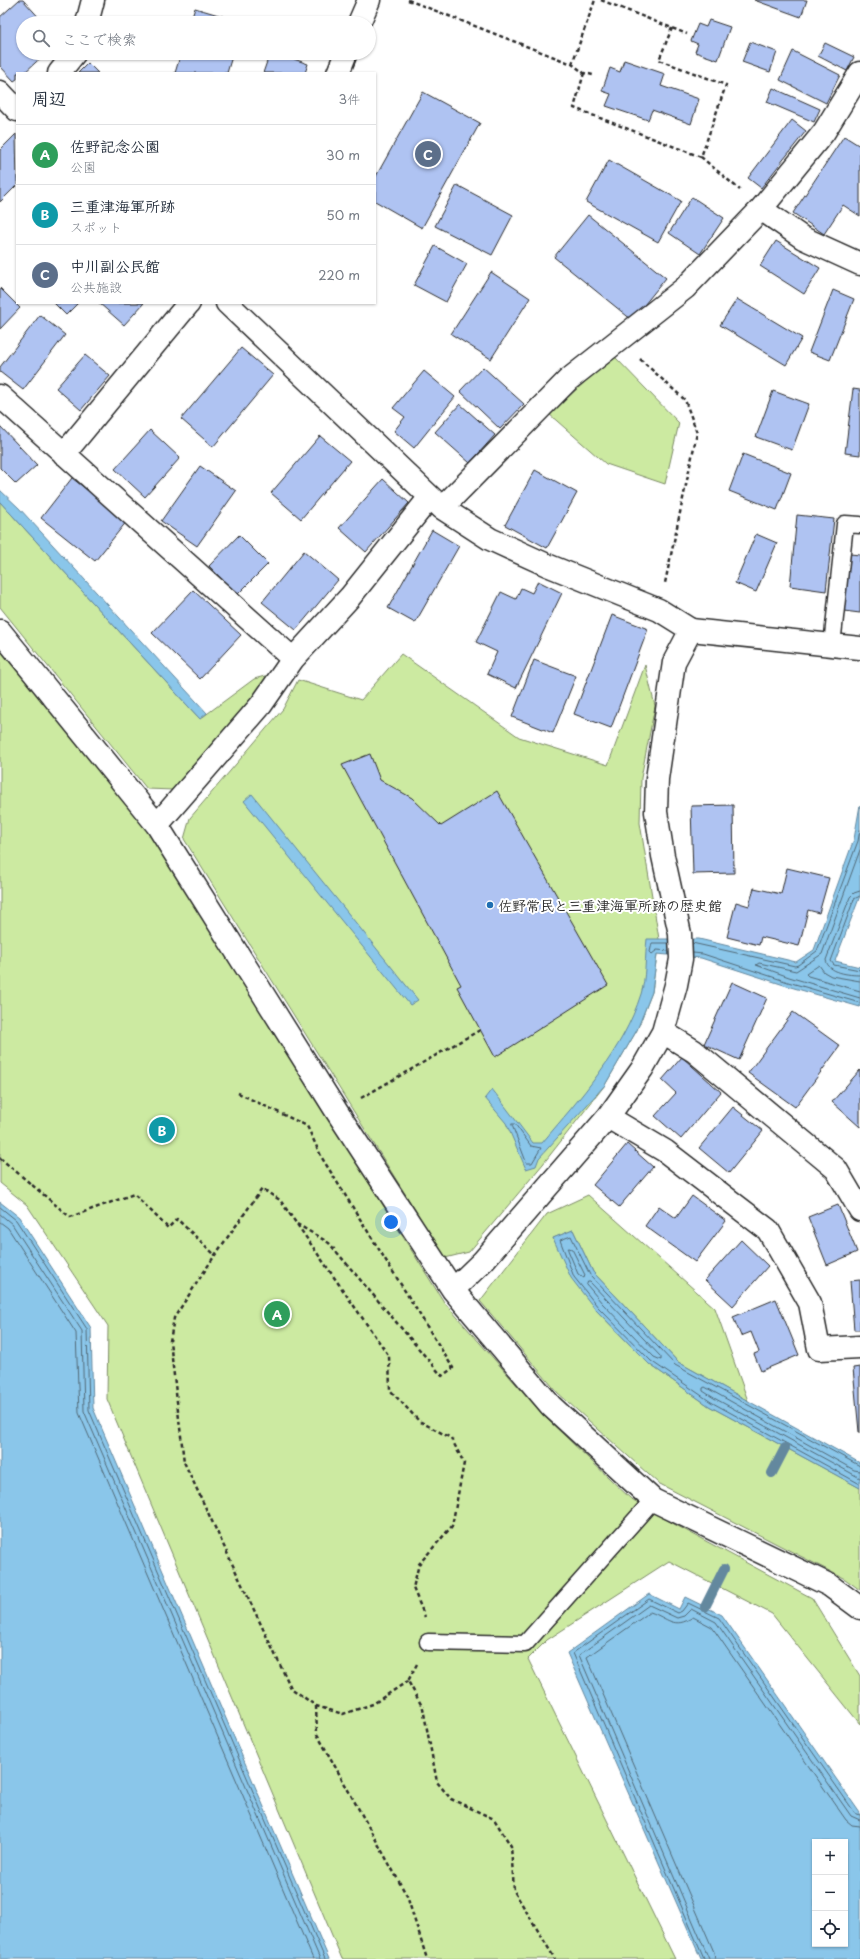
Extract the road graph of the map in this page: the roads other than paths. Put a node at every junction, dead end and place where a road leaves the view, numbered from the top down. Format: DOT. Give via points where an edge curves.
graph roads {
  1 [pos="93,0"];
  2 [pos="369,0"];
  3 [pos="89,16"];
  4 [pos="362,16"];
  5 [pos="69,60"];
  6 [pos="343,60"];
  7 [pos="60,72"];
  8 [pos="338,72"];
  9 [pos="860,73"];
  10 [pos="0,92"];
  11 [pos="16,109"];
  12 [pos="761,208"];
  13 [pos="860,264"];
  14 [pos="188,304"];
  15 [pos="228,304"];
  16 [pos="0,396"];
  17 [pos="64,454"];
  18 [pos="436,502"];
  19 [pos="860,525"];
  20 [pos="691,630"];
  21 [pos="0,631"];
  22 [pos="832,645"];
  23 [pos="860,648"];
  24 [pos="293,659"];
  25 [pos="157,825"];
  26 [pos="663,1032"];
  27 [pos="608,1117"];
  28 [pos="860,1210"];
  29 [pos="453,1290"];
  30 [pos="860,1347"];
  31 [pos="653,1500"];
  32 [pos="860,1608"];
  33 [pos="428,1642"];
  1 -- 3 [label="street"];
  2 -- 4 [label="street"];
  5 -- 7 [label="street"];
  6 -- 8 [label="street"];
  9 -- 12 [label="street" via="824,132"];
  10 -- 11 [label="street"];
  12 -- 13 [label="street" via="803,238"];
  12 -- 18 [label="street" via="685,288 568,380"];
  14 -- 17 [label="street"];
  15 -- 18 [label="street"];
  16 -- 17 [label="street"];
  17 -- 24 [label="street"];
  18 -- 20 [label="street" via="490,538 547,565 659,610"];
  18 -- 24 [label="street"];
  19 -- 22 [label="lane" via="845,524"];
  20 -- 22 [label="street"];
  20 -- 26 [label="street" via="674,662 657,779 656,812 680,934 681,959"];
  21 -- 25 [label="street"];
  22 -- 23 [label="street"];
  24 -- 25 [label="street" via="260,705"];
  25 -- 29 [label="street" via="337,1112"];
  26 -- 27 [label="street" via="642,1069"];
  26 -- 28 [label="street" via="694,1051 836,1169"];
  27 -- 29 [label="street" via="483,1262"];
  27 -- 30 [label="street" via="665,1151 768,1230 810,1303 819,1349"];
  29 -- 31 [label="street" via="551,1406"];
  31 -- 32 [label="street" via="829,1585"];
  31 -- 33 [label="lane" via="525,1644"];
}
